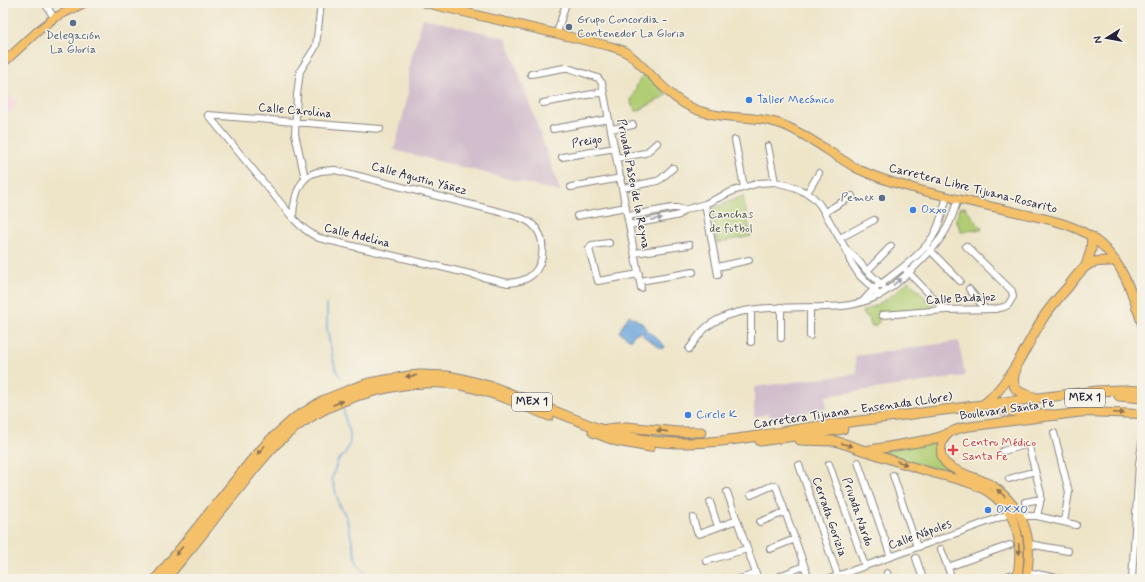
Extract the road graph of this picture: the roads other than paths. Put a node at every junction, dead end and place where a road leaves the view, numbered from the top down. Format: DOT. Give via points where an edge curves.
graph roads {
  1 [pos="45,3"];
  2 [pos="84,3"];
  3 [pos="321,3"];
  4 [pos="425,3"];
  5 [pos="566,3"];
  6 [pos="54,18"];
  7 [pos="557,33"];
  8 [pos="3,63"];
  9 [pos="531,74"];
  10 [pos="604,92"];
  11 [pos="544,103"];
  12 [pos="208,114"];
  13 [pos="609,119"];
  14 [pos="295,122"];
  15 [pos="633,125"];
  16 [pos="380,129"];
  17 [pos="554,129"];
  18 [pos="612,129"];
  19 [pos="734,140"];
  20 [pos="657,143"];
  21 [pos="768,146"];
  22 [pos="615,148"];
  23 [pos="562,157"];
  24 [pos="617,158"];
  25 [pos="673,168"];
  26 [pos="819,173"];
  27 [pos="305,178"];
  28 [pos="621,178"];
  29 [pos="775,182"];
  30 [pos="571,187"];
  31 [pos="744,187"];
  32 [pos="623,188"];
  33 [pos="807,193"];
  34 [pos="852,196"];
  35 [pos="947,196"];
  36 [pos="958,199"];
  37 [pos="705,204"];
  38 [pos="626,207"];
  39 [pos="684,210"];
  40 [pos="825,212"];
  41 [pos="576,216"];
  42 [pos="628,216"];
  43 [pos="293,218"];
  44 [pos="874,220"];
  45 [pos="629,225"];
  46 [pos="933,237"];
  47 [pos="1092,237"];
  48 [pos="840,238"];
  49 [pos="939,240"];
  50 [pos="609,243"];
  51 [pos="689,245"];
  52 [pos="891,246"];
  53 [pos="966,246"];
  54 [pos="930,250"];
  55 [pos="847,251"];
  56 [pos="635,253"];
  57 [pos="541,258"];
  58 [pos="749,260"];
  59 [pos="1115,261"];
  60 [pos="1086,266"];
  61 [pos="717,267"];
  62 [pos="903,267"];
  63 [pos="867,271"];
  64 [pos="693,272"];
  65 [pos="908,272"];
  66 [pos="639,274"];
  67 [pos="718,275"];
  68 [pos="640,281"];
  69 [pos="960,281"];
  70 [pos="881,284"];
  71 [pos="642,288"];
  72 [pos="874,289"];
  73 [pos="969,289"];
  74 [pos="886,291"];
  75 [pos="879,296"];
  76 [pos="863,301"];
  77 [pos="781,307"];
  78 [pos="810,307"];
  79 [pos="1136,307"];
  80 [pos="985,309"];
  81 [pos="751,310"];
  82 [pos="945,310"];
  83 [pos="882,315"];
  84 [pos="1142,316"];
  85 [pos="1142,324"];
  86 [pos="810,336"];
  87 [pos="781,338"];
  88 [pos="751,342"];
  89 [pos="689,349"];
  90 [pos="1020,358"];
  91 [pos="1142,391"];
  92 [pos="1040,398"];
  93 [pos="1142,398"];
  94 [pos="983,405"];
  95 [pos="994,410"];
  96 [pos="1142,414"];
  97 [pos="1056,415"];
  98 [pos="602,430"];
  99 [pos="701,432"];
  100 [pos="949,433"];
  101 [pos="1054,434"];
  102 [pos="779,439"];
  103 [pos="1142,443"];
  104 [pos="865,451"];
  105 [pos="1003,451"];
  106 [pos="858,462"];
  107 [pos="829,464"];
  108 [pos="799,466"];
  109 [pos="1035,471"];
  110 [pos="893,475"];
  111 [pos="1010,479"];
  112 [pos="972,480"];
  113 [pos="727,492"];
  114 [pos="751,494"];
  115 [pos="1041,499"];
  116 [pos="710,502"];
  117 [pos="1025,502"];
  118 [pos="785,512"];
  119 [pos="1016,513"];
  120 [pos="1037,516"];
  121 [pos="693,518"];
  122 [pos="737,520"];
  123 [pos="760,522"];
  124 [pos="1064,522"];
  125 [pos="1076,525"];
  126 [pos="718,527"];
  127 [pos="795,539"];
  128 [pos="1029,544"];
  129 [pos="1010,545"];
  130 [pos="917,547"];
  131 [pos="747,549"];
  132 [pos="770,549"];
  133 [pos="941,549"];
  134 [pos="1068,552"];
  135 [pos="891,557"];
  136 [pos="916,558"];
  137 [pos="706,561"];
  138 [pos="804,566"];
  139 [pos="865,566"];
  140 [pos="948,567"];
  141 [pos="1026,575"];
  142 [pos="780,576"];
  143 [pos="838,576"];
  144 [pos="757,577"];
  145 [pos="1014,577"];
  146 [pos="156,579"];
  147 [pos="166,579"];
  148 [pos="738,579"];
  149 [pos="809,579"];
  150 [pos="829,579"];
  151 [pos="923,579"];
  152 [pos="952,579"];
  153 [pos="1001,579"];
  154 [pos="1062,579"];
  155 [pos="1132,579"];
  1 -- 6 [label="street"];
  2 -- 6 [label="main road"];
  3 -- 14 [label="street" via="316,46 300,71"];
  4 -- 7 [label="main road, Carretera Libre Tijuana-Rosarito"];
  5 -- 7 [label="street"];
  6 -- 8 [label="main road"];
  7 -- 35 [label="main road, Carretera Libre Tijuana-Rosarito" via="622,50 677,99 696,110 779,123 873,176"];
  9 -- 10 [label="street, Privada Paseo de la Reyna" via="568,68 598,78"];
  10 -- 11 [label="street"];
  10 -- 13 [label="street, Privada Paseo de la Reyna"];
  12 -- 14 [label="street, Calle Carolina"];
  12 -- 43 [label="street, Calle Adelina"];
  13 -- 17 [label="street"];
  13 -- 18 [label="street, Privada Paseo de la Reyna"];
  14 -- 16 [label="street, Calle Carolina"];
  14 -- 27 [label="street" via="295,134"];
  15 -- 18 [label="street"];
  18 -- 22 [label="street, Privada Paseo de la Reyna"];
  19 -- 31 [label="street"];
  20 -- 24 [label="street" via="645,153"];
  21 -- 29 [label="street"];
  22 -- 23 [label="street, Preigo"];
  22 -- 24 [label="street, Privada Paseo de la Reyna"];
  24 -- 28 [label="street, Privada Paseo de la Reyna"];
  25 -- 32 [label="street" via="657,181"];
  26 -- 33 [label="street"];
  27 -- 43 [label="street" via="295,200"];
  27 -- 57 [label="street, Calle Agustin Yáñez" via="321,171 336,170 525,219 531,223 541,238"];
  28 -- 30 [label="street"];
  28 -- 32 [label="street, Privada Paseo de la Reyna"];
  29 -- 31 [label="street"];
  29 -- 33 [label="street"];
  31 -- 37 [label="street"];
  32 -- 38 [label="street, Privada Paseo de la Reyna"];
  33 -- 40 [label="street"];
  34 -- 40 [label="street"];
  35 -- 36 [label="main road, Carretera Libre Tijuana-Rosarito"];
  35 -- 46 [label="street"];
  36 -- 47 [label="main road, Carretera Libre Tijuana-Rosarito" via="1053,221"];
  36 -- 49 [label="street" via="945,232"];
  37 -- 39 [label="street"];
  37 -- 61 [label="street"];
  38 -- 41 [label="street"];
  38 -- 42 [label="street, Privada Paseo de la Reyna"];
  39 -- 42 [label="street" via="672,208"];
  45 -- 39 [label="street, one-way" via="679,215"];
  40 -- 48 [label="street"];
  42 -- 45 [label="street, Privada Paseo de la Reyna"];
  43 -- 57 [label="street, Calle Adelina" via="303,229 319,238 501,282 513,283 532,275"];
  44 -- 48 [label="street"];
  45 -- 56 [label="street, Privada Paseo de la Reyna"];
  46 -- 49 [label="street"];
  46 -- 62 [label="street"];
  47 -- 59 [label="main road, Carretera Libre Tijuana-Rosarito"];
  47 -- 60 [label="highway"];
  48 -- 55 [label="street"];
  49 -- 54 [label="street"];
  50 -- 66 [label="street" via="592,245 590,249 598,281"];
  51 -- 56 [label="street"];
  52 -- 63 [label="street"];
  53 -- 80 [label="street, Calle Badajoz" via="1010,288 1013,294 1012,300 1004,308"];
  54 -- 65 [label="street"];
  54 -- 69 [label="street"];
  55 -- 63 [label="street"];
  55 -- 72 [label="street" via="860,276"];
  56 -- 66 [label="street, Privada Paseo de la Reyna"];
  58 -- 61 [label="street"];
  59 -- 60 [label="highway" via="1101,261"];
  59 -- 79 [label="main road, Carretera Libre Tijuana-Rosarito" via="1123,273"];
  60 -- 90 [label="highway" via="1046,314"];
  61 -- 67 [label="street"];
  62 -- 65 [label="street"];
  62 -- 70 [label="street"];
  63 -- 70 [label="street"];
  64 -- 68 [label="street"];
  74 -- 65 [label="street, one-way"];
  65 -- 82 [label="street"];
  66 -- 68 [label="street, Privada Paseo de la Reyna"];
  68 -- 71 [label="street, Privada Paseo de la Reyna"];
  70 -- 72 [label="street"];
  70 -- 74 [label="street"];
  72 -- 75 [label="street"];
  72 -- 76 [label="street"];
  73 -- 80 [label="street"];
  74 -- 75 [label="street"];
  75 -- 76 [label="street"];
  76 -- 78 [label="street" via="851,305"];
  77 -- 78 [label="street"];
  77 -- 81 [label="street"];
  77 -- 87 [label="street"];
  78 -- 86 [label="street"];
  79 -- 84 [label="highway"];
  79 -- 85 [label="main road, Carretera Libre Tijuana-Rosarito"];
  80 -- 82 [label="street, Calle Badajoz"];
  81 -- 88 [label="street"];
  81 -- 89 [label="street" via="714,321 701,332"];
  82 -- 83 [label="street, Calle Badajoz"];
  90 -- 92 [label="highway" via="1013,377 1016,390"];
  90 -- 94 [label="highway" via="998,390"];
  91 -- 92 [label="highway, Carretera Tijuana - Ensenada (Libre) / MEX 1" via="1097,391"];
  92 -- 94 [label="highway, Carretera Tijuana - Ensenada (Libre) / MEX 1"];
  93 -- 95 [label="highway, Carretera Tijuana - Ensenada (Libre) / MEX 1" via="1091,398"];
  94 -- 98 [label="highway, Carretera Tijuana - Ensenada (Libre) / MEX 1" via="699,443 644,440"];
  95 -- 97 [label="highway"];
  95 -- 102 [label="highway, Carretera Tijuana - Ensenada (Libre) / MEX 1"];
  97 -- 96 [label="main road, Boulevard Santa Fe, one-way" via="1084,412"];
  97 -- 100 [label="main road, Boulevard Santa Fe" via="966,427"];
  99 -- 98 [label="highway, one-way" via="627,427"];
  98 -- 146 [label="highway, Carretera Tijuana - Ensenada (Libre) / MEX 1, one-way" via="496,388 447,376 409,376 354,388 324,400 296,417 270,440 251,460"];
  100 -- 104 [label="highway" via="929,440"];
  100 -- 112 [label="main road, Boulevard Santa Fe" via="941,445 942,460"];
  101 -- 124 [label="street" via="1070,492"];
  102 -- 104 [label="highway, one-way" via="835,442"];
  147 -- 102 [label="highway, Carretera Tijuana - Ensenada (Libre) / MEX 1, one-way" via="258,465 286,435 314,414 336,403 385,388 428,383 461,385 487,392 607,438 651,447 700,449"];
  103 -- 155 [label="street"];
  104 -- 112 [label="main road, Boulevard Santa Fe, one-way" via="912,467"];
  105 -- 109 [label="street" via="1028,446"];
  106 -- 135 [label="street"];
  107 -- 139 [label="street, Privada Nardo"];
  108 -- 143 [label="street, Cerrada Gorizia"];
  109 -- 111 [label="street"];
  109 -- 115 [label="street"];
  110 -- 130 [label="street"];
  112 -- 119 [label="main road, Boulevard Santa Fe" via="976,486"];
  113 -- 122 [label="street"];
  114 -- 118 [label="street" via="775,485"];
  115 -- 117 [label="street"];
  115 -- 120 [label="street"];
  116 -- 126 [label="street"];
  118 -- 123 [label="street"];
  118 -- 127 [label="street"];
  119 -- 120 [label="street, Calle Nápoles"];
  119 -- 128 [label="main road, Boulevard Santa Fe" via="1026,528"];
  119 -- 130 [label="street, Calle Nápoles"];
  119 -- 145 [label="main road, Boulevard Santa Fe, one-way" via="1020,562"];
  120 -- 124 [label="street, Calle Nápoles"];
  121 -- 126 [label="street" via="698,534"];
  122 -- 126 [label="street"];
  122 -- 131 [label="street"];
  124 -- 125 [label="street, Calle Nápoles"];
  127 -- 132 [label="street"];
  127 -- 138 [label="street"];
  128 -- 134 [label="street"];
  128 -- 141 [label="main road, Boulevard Santa Fe"];
  129 -- 140 [label="street"];
  130 -- 135 [label="street, Calle Nápoles"];
  131 -- 137 [label="street"];
  131 -- 144 [label="street"];
  133 -- 140 [label="street"];
  135 -- 139 [label="street, Calle Nápoles"];
  136 -- 151 [label="street"];
  138 -- 142 [label="street"];
  138 -- 149 [label="street"];
  139 -- 143 [label="street, Calle Nápoles"];
  140 -- 152 [label="street"];
  141 -- 154 [label="street"];
  143 -- 150 [label="street, Calle Nápoles"];
  144 -- 148 [label="street"];
  145 -- 153 [label="street"];
}
